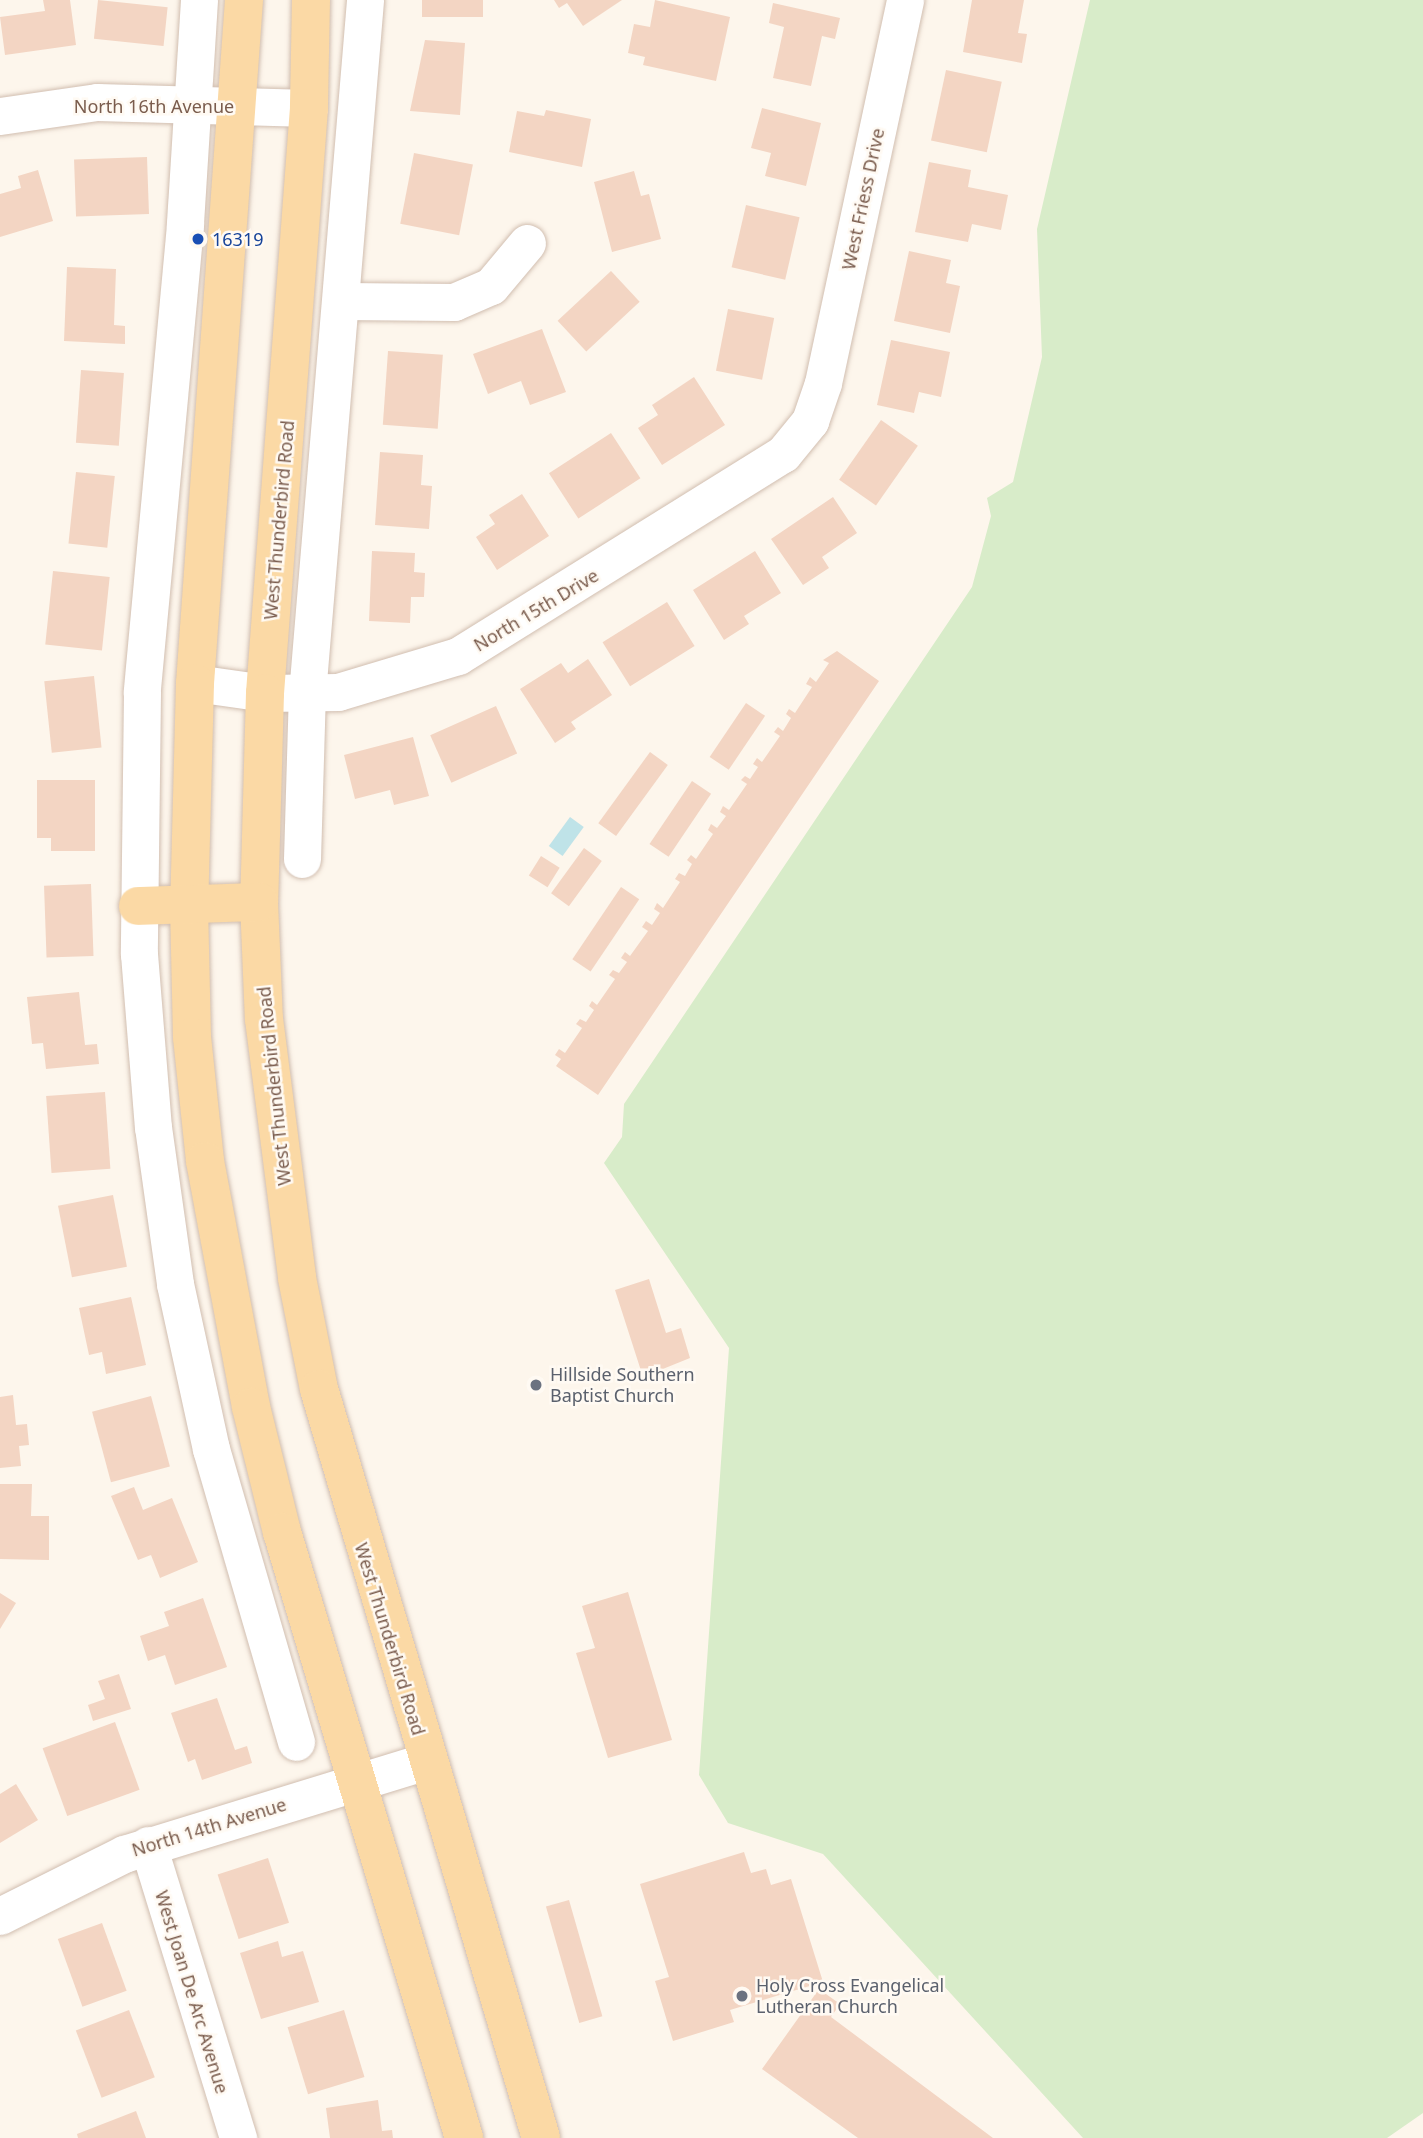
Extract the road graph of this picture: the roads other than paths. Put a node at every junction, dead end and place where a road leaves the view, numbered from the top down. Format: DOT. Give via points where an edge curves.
graph roads {
  1 [pos="199,0"];
  2 [pos="244,0"];
  3 [pos="310,0"];
  4 [pos="365,0"];
  5 [pos="905,0"];
  6 [pos="194,105"];
  7 [pos="240,106"];
  8 [pos="309,108"];
  9 [pos="0,116"];
  10 [pos="527,243"];
  11 [pos="342,301"];
  12 [pos="819,399"];
  13 [pos="195,682"];
  14 [pos="265,693"];
  15 [pos="307,694"];
  16 [pos="302,859"];
  17 [pos="259,902"];
  18 [pos="189,905"];
  19 [pos="138,906"];
  20 [pos="317,1648"];
  21 [pos="271,1660"];
  22 [pos="296,1742"];
  23 [pos="427,1761"];
  24 [pos="356,1783"];
  25 [pos="148,1845"];
  26 [pos="0,1916"];
  27 [pos="238,2138"];
  28 [pos="464,2138"];
  29 [pos="541,2138"];
  1 -- 6 [label="street"];
  2 -- 7 [label="main road"];
  3 -- 8 [label="main road, West Thunderbird Road"];
  4 -- 11 [label="street"];
  5 -- 12 [label="street, West Friess Drive"];
  6 -- 7 [label="street, North 16th Avenue"];
  6 -- 9 [label="street, North 16th Avenue" via="97,102"];
  6 -- 19 [label="street" via="142,692"];
  7 -- 8 [label="street, North 16th Avenue"];
  7 -- 13 [label="main road"];
  8 -- 14 [label="main road, West Thunderbird Road"];
  10 -- 11 [label="street" via="491,286 454,302"];
  11 -- 15 [label="street"];
  12 -- 15 [label="street, North 15th Drive" via="810,421 783,454 491,641 409,675"];
  13 -- 14 [label="street, North 15th Drive"];
  13 -- 18 [label="main road"];
  14 -- 15 [label="street, North 15th Drive"];
  14 -- 17 [label="main road, West Thunderbird Road"];
  15 -- 16 [label="street"];
  17 -- 18 [label="main road"];
  17 -- 23 [label="main road, West Thunderbird Road" via="264,1019 297,1278 349,1505"];
  18 -- 19 [label="main road"];
  18 -- 20 [label="main road" via="192,1037 226,1291 278,1519"];
  19 -- 21 [label="street" via="153,1128 175,1284 211,1449"];
  20 -- 21 [label="street"];
  20 -- 24 [label="main road"];
  21 -- 22 [label="street"];
  23 -- 24 [label="street, North 14th Avenue"];
  23 -- 29 [label="main road, West Thunderbird Road"];
  24 -- 25 [label="street, North 14th Avenue"];
  24 -- 28 [label="main road"];
  25 -- 26 [label="street, North 14th Avenue" via="87,1869"];
  25 -- 27 [label="street, West Joan De Arc Avenue"];
}
